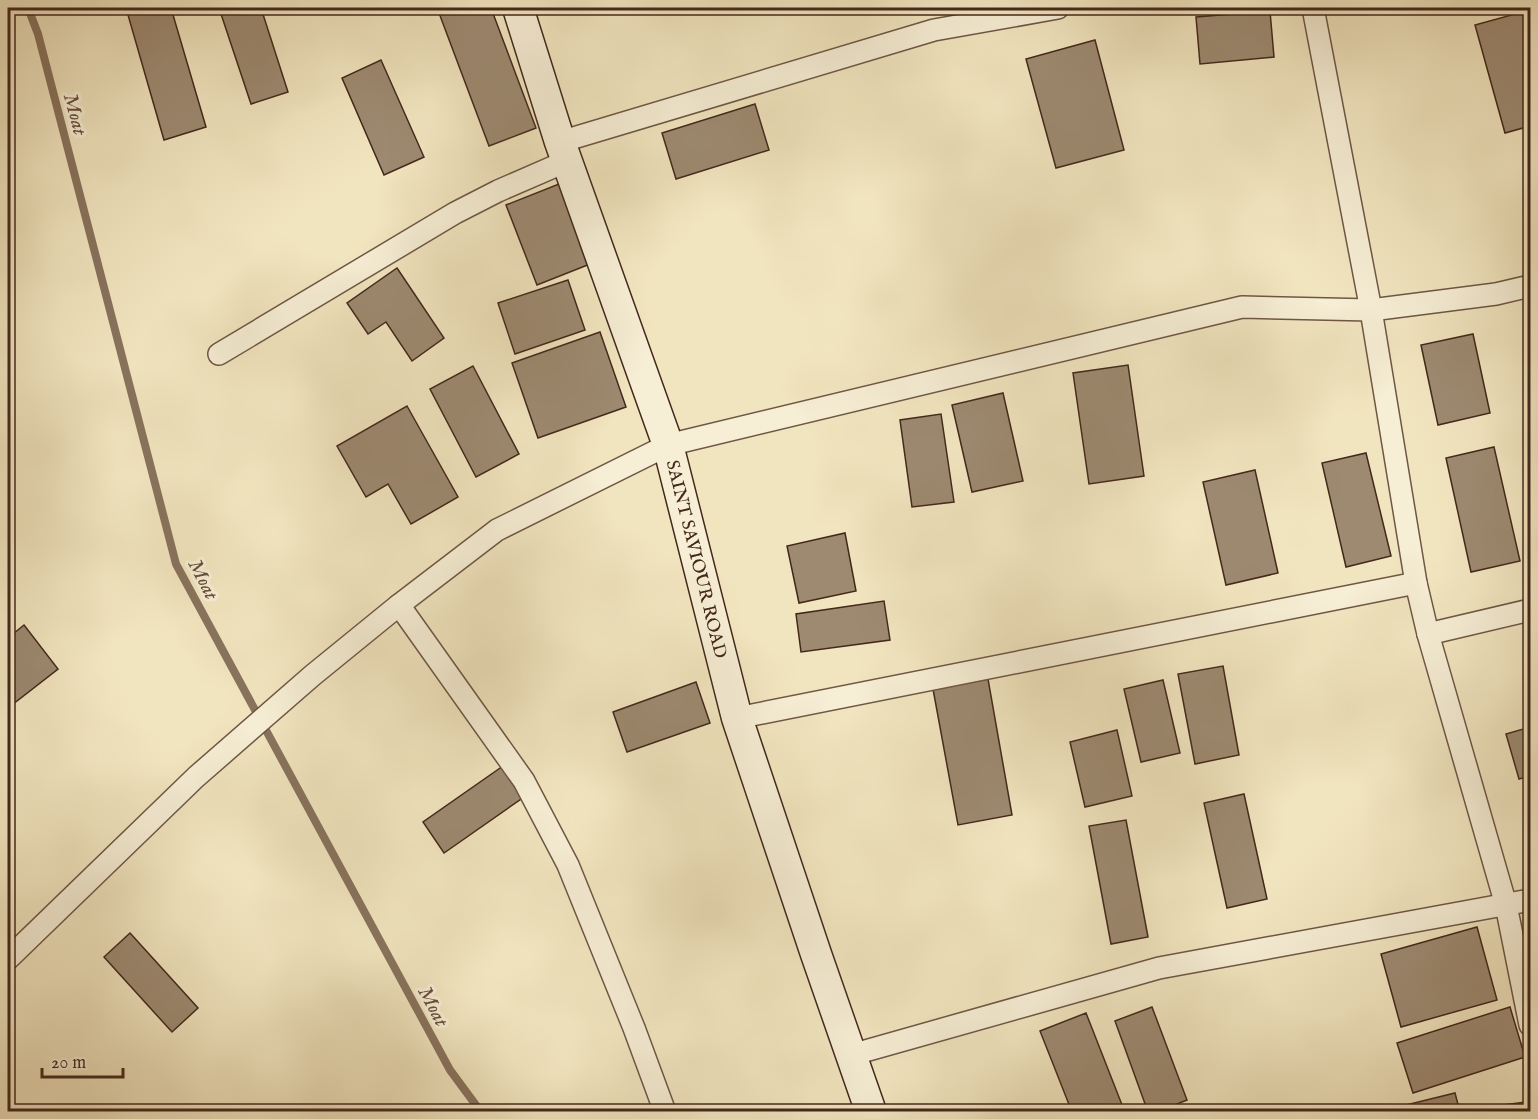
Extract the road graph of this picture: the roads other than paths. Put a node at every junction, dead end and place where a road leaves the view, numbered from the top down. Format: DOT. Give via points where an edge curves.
graph roads {
  1 [pos="518,8"];
  2 [pos="1058,8"];
  3 [pos="1313,8"];
  4 [pos="563,152"];
  5 [pos="1530,286"];
  6 [pos="1371,310"];
  7 [pos="219,354"];
  8 [pos="668,445"];
  9 [pos="1416,583"];
  10 [pos="399,605"];
  11 [pos="1530,610"];
  12 [pos="1428,634"];
  13 [pos="737,718"];
  14 [pos="1530,900"];
  15 [pos="1506,905"];
  16 [pos="11,949"];
  17 [pos="1530,1025"];
  18 [pos="851,1055"];
  19 [pos="665,1112"];
  20 [pos="871,1112"];
  1 -- 4 [label="street, SAINT SAVIOUR ROAD"];
  2 -- 4 [label="street" via="934,30"];
  3 -- 6 [label="street"];
  4 -- 7 [label="street"];
  4 -- 8 [label="street, SAINT SAVIOUR ROAD"];
  5 -- 6 [label="street"];
  6 -- 8 [label="street" via="1242,307"];
  6 -- 9 [label="street"];
  8 -- 10 [label="street" via="497,530"];
  8 -- 13 [label="street, SAINT SAVIOUR ROAD"];
  9 -- 12 [label="street"];
  9 -- 13 [label="street"];
  10 -- 16 [label="street" via="196,777"];
  10 -- 19 [label="street" via="530,791 568,865"];
  11 -- 12 [label="street"];
  12 -- 15 [label="street"];
  13 -- 18 [label="street, SAINT SAVIOUR ROAD"];
  14 -- 15 [label="street"];
  15 -- 17 [label="street"];
  15 -- 18 [label="street" via="1159,968"];
  18 -- 20 [label="street, SAINT SAVIOUR ROAD"];
}
